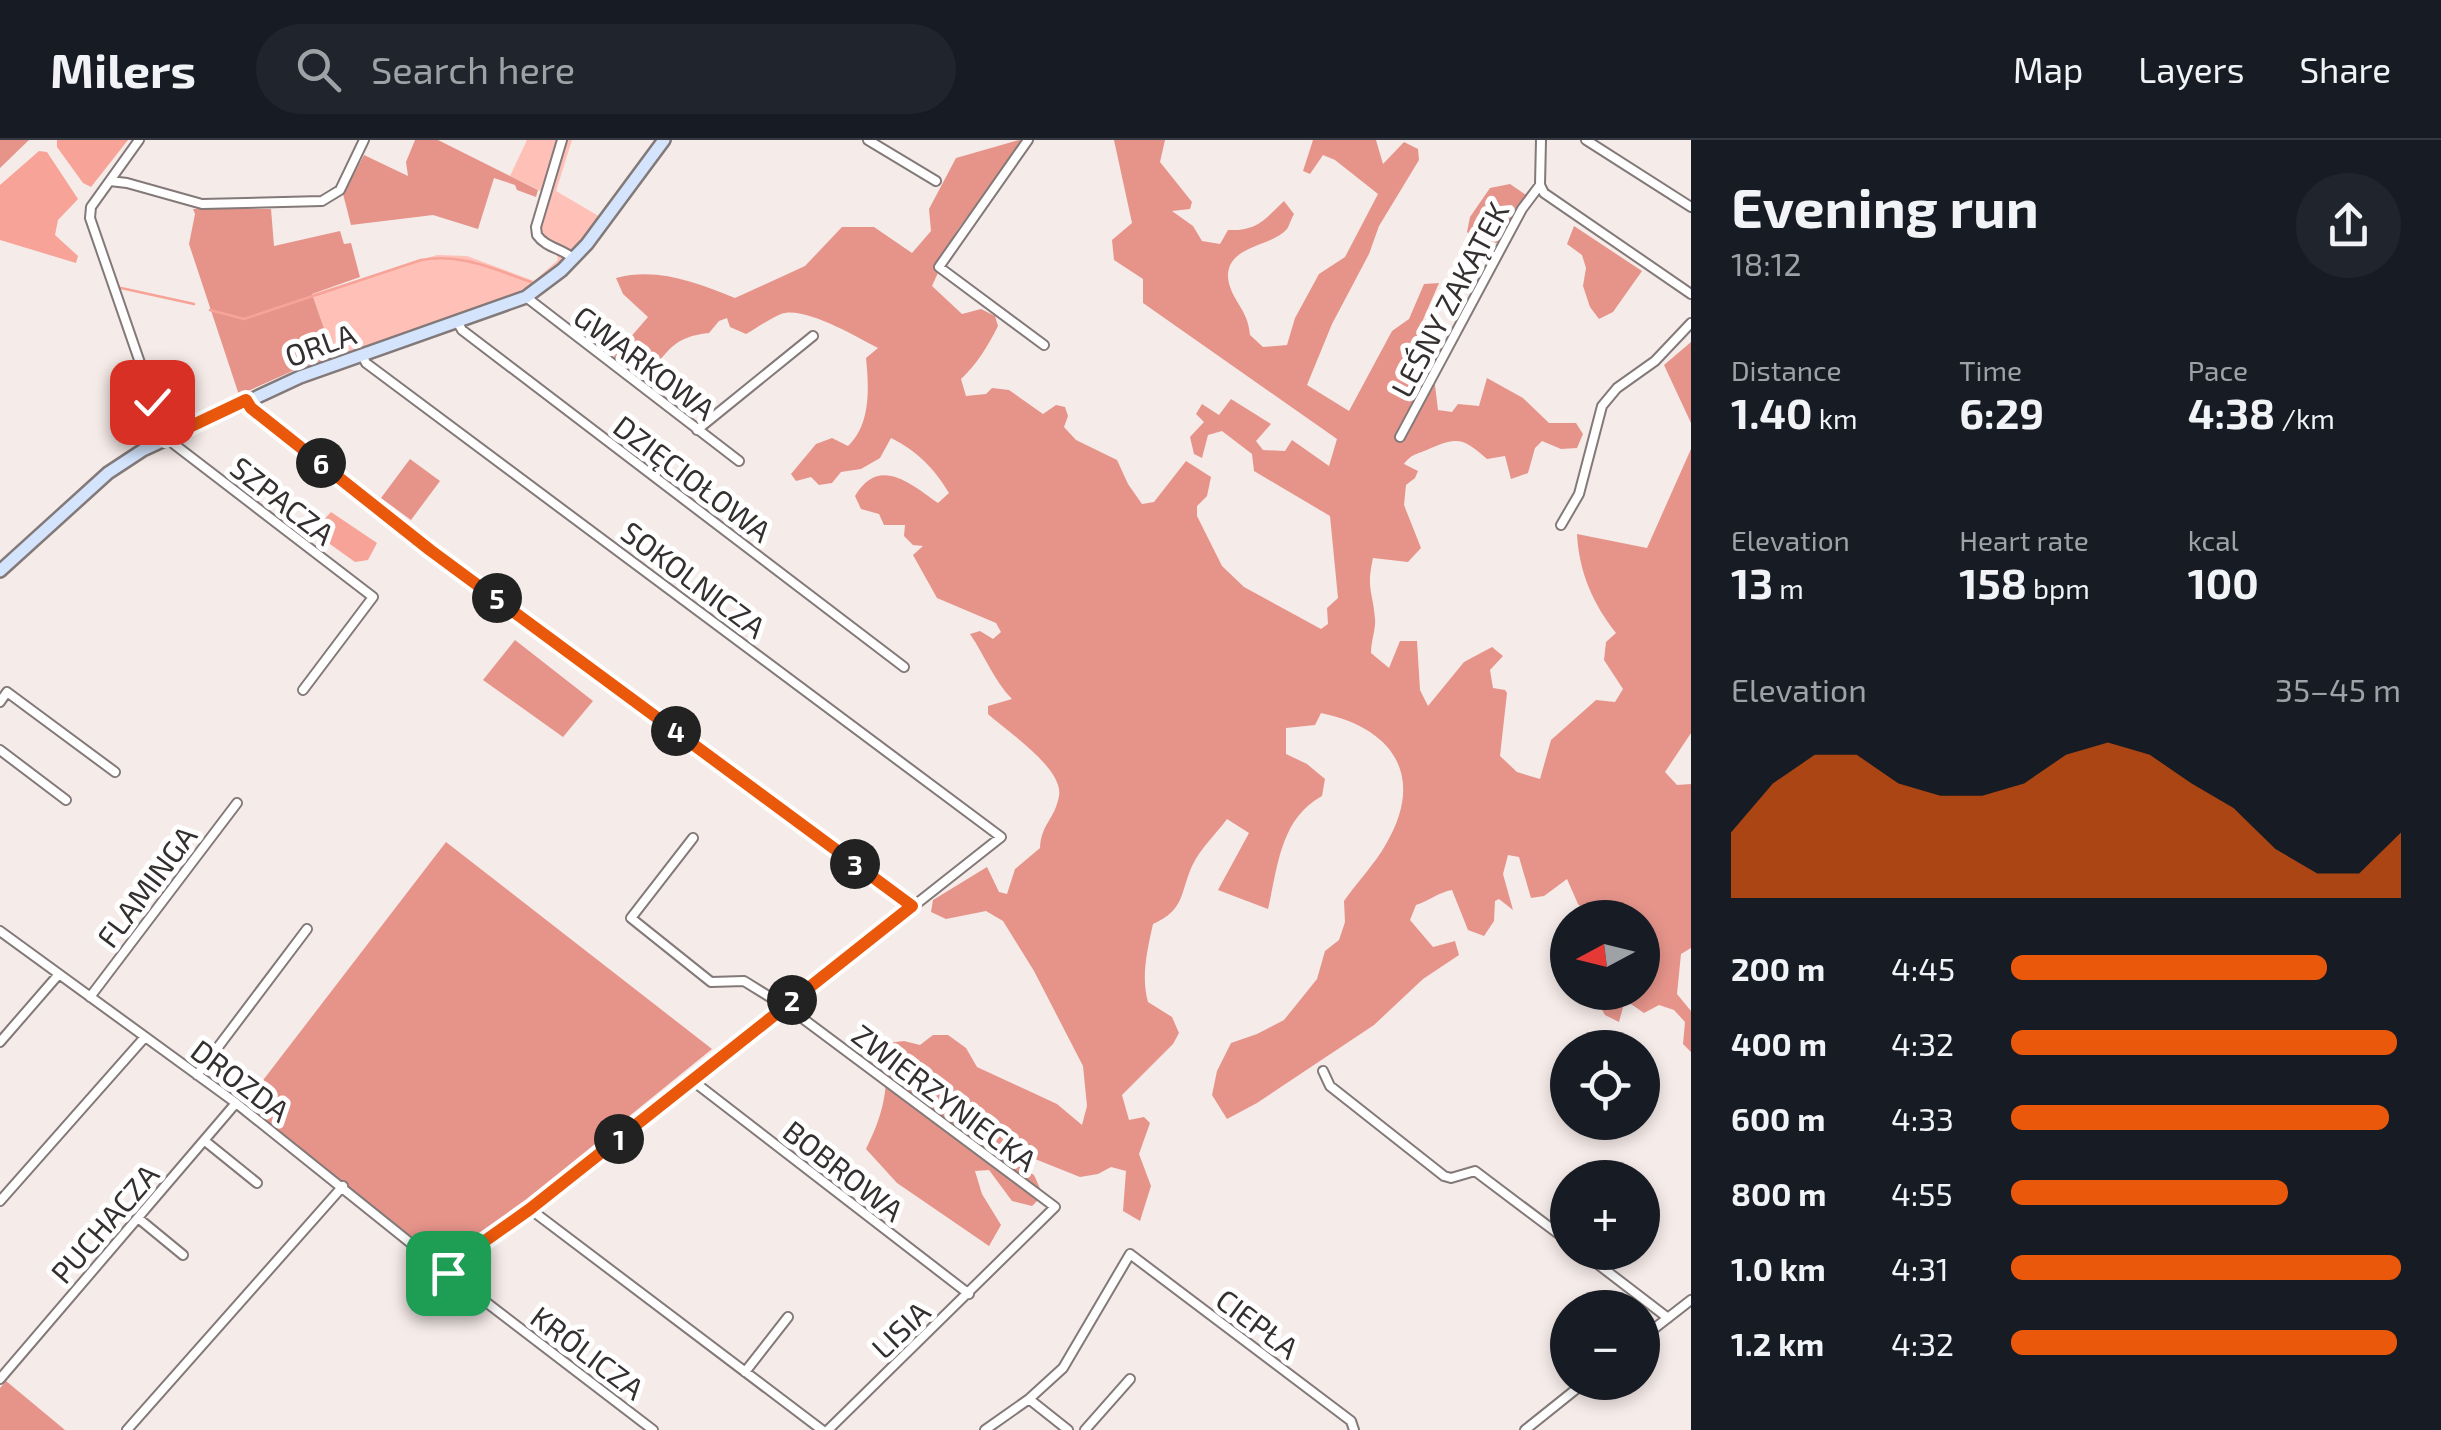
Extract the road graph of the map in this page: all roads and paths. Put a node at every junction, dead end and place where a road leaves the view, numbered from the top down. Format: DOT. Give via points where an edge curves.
graph roads {
  1 [pos="139,140"];
  2 [pos="364,140"];
  3 [pos="562,140"];
  4 [pos="664,140"];
  5 [pos="868,140"];
  6 [pos="1028,140"];
  7 [pos="1540,140"];
  8 [pos="1586,140"];
  9 [pos="110,181"];
  10 [pos="936,182"];
  11 [pos="1540,184"];
  12 [pos="1691,206"];
  13 [pos="573,259"];
  14 [pos="1691,294"];
  15 [pos="526,297"];
  16 [pos="458,322"];
  17 [pos="1691,323"];
  18 [pos="813,336"];
  19 [pos="1044,346"];
  20 [pos="362,355"];
  21 [pos="246,400"];
  22 [pos="696,430"];
  23 [pos="1400,437"];
  24 [pos="166,438"];
  25 [pos="738,462"];
  26 [pos="1561,525"];
  27 [pos="2,565"];
  28 [pos="904,667"];
  29 [pos="303,690"];
  30 [pos="0,702"];
  31 [pos="0,750"];
  32 [pos="115,772"];
  33 [pos="66,800"];
  34 [pos="237,803"];
  35 [pos="692,838"];
  36 [pos="912,906"];
  37 [pos="307,929"];
  38 [pos="0,931"];
  39 [pos="59,974"];
  40 [pos="90,996"];
  41 [pos="783,1007"];
  42 [pos="145,1036"];
  43 [pos="0,1042"];
  44 [pos="1324,1071"];
  45 [pos="197,1075"];
  46 [pos="693,1081"];
  47 [pos="236,1103"];
  48 [pos="205,1140"];
  49 [pos="257,1183"];
  50 [pos="343,1186"];
  51 [pos="0,1202"];
  52 [pos="530,1209"];
  53 [pos="138,1218"];
  54 [pos="1550,1227"];
  55 [pos="184,1255"];
  56 [pos="1004,1260"];
  57 [pos="1605,1270"];
  58 [pos="446,1272"];
  59 [pos="969,1294"];
  60 [pos="1691,1300"];
  61 [pos="788,1317"];
  62 [pos="1668,1318"];
  63 [pos="1660,1324"];
  64 [pos="2,1372"];
  65 [pos="745,1372"];
  66 [pos="1130,1378"];
  67 [pos="1029,1399"];
  68 [pos="1563,1400"];
  69 [pos="128,1430"];
  70 [pos="653,1430"];
  71 [pos="825,1430"];
  72 [pos="986,1430"];
  73 [pos="1068,1430"];
  74 [pos="1085,1430"];
  75 [pos="1354,1430"];
  76 [pos="1524,1430"];
  1 -- 9 [label="street"];
  2 -- 9 [label="street" via="340,190 322,201 202,204"];
  3 -- 13 [label="street" via="536,227 546,245"];
  4 -- 13 [label="street, ORLA"];
  5 -- 10 [label="street"];
  6 -- 19 [label="street" via="939,267"];
  7 -- 11 [label="street"];
  8 -- 12 [label="street"];
  9 -- 24 [label="street" via="90,218"];
  11 -- 14 [label="street" via="1556,204"];
  11 -- 23 [label="street, LEŚNY ZAKĄTEK"];
  13 -- 15 [label="street, ORLA"];
  15 -- 16 [label="street, ORLA"];
  15 -- 22 [label="street, GWARKOWA"];
  16 -- 20 [label="street, ORLA"];
  16 -- 28 [label="street, DZIĘCIOŁOWA"];
  17 -- 26 [label="street" via="1602,406 1579,494"];
  18 -- 22 [label="street"];
  20 -- 21 [label="street, ORLA"];
  20 -- 36 [label="street, SOKOLNICZA" via="1001,838"];
  21 -- 24 [label="street, ORLA"];
  21 -- 36 [label="street" via="430,550"];
  22 -- 25 [label="street, GWARKOWA"];
  24 -- 27 [label="street, ORLA" via="108,473"];
  24 -- 29 [label="street, SZPACZA" via="373,598"];
  30 -- 32 [label="street" via="7,692"];
  31 -- 33 [label="street"];
  34 -- 40 [label="street, FLAMINGA"];
  35 -- 41 [label="street, ZWIERZYNIECKA" via="630,918 711,982 744,981"];
  36 -- 41 [label="street"];
  37 -- 45 [label="street"];
  38 -- 39 [label="street, DROZDA"];
  39 -- 40 [label="street, DROZDA"];
  39 -- 43 [label="street"];
  40 -- 42 [label="street, DROZDA"];
  41 -- 46 [label="street"];
  41 -- 56 [label="street, ZWIERZYNIECKA" via="1056,1207"];
  42 -- 45 [label="street, DROZDA"];
  42 -- 51 [label="street"];
  44 -- 54 [label="street" via="1330,1086 1444,1176 1475,1171"];
  45 -- 47 [label="street, DROZDA"];
  46 -- 52 [label="street"];
  46 -- 59 [label="street, BOBROWA"];
  47 -- 48 [label="street, PUCHACZA"];
  47 -- 50 [label="street, DROZDA"];
  48 -- 49 [label="street"];
  48 -- 53 [label="street, PUCHACZA"];
  50 -- 58 [label="street, DROZDA"];
  50 -- 69 [label="street"];
  52 -- 58 [label="street"];
  52 -- 65 [label="street"];
  53 -- 55 [label="street"];
  53 -- 64 [label="street, PUCHACZA"];
  56 -- 59 [label="street, LISIA"];
  57 -- 62 [label="street"];
  58 -- 70 [label="street, KRÓLICZA"];
  59 -- 71 [label="street, LISIA"];
  60 -- 62 [label="street"];
  61 -- 65 [label="street"];
  62 -- 63 [label="street"];
  65 -- 71 [label="street"];
  66 -- 74 [label="street"];
  67 -- 72 [label="street"];
  67 -- 73 [label="street"];
  67 -- 75 [label="street, CIEPŁA" via="1063,1368 1130,1254 1351,1421"];
  68 -- 76 [label="street"];
}
